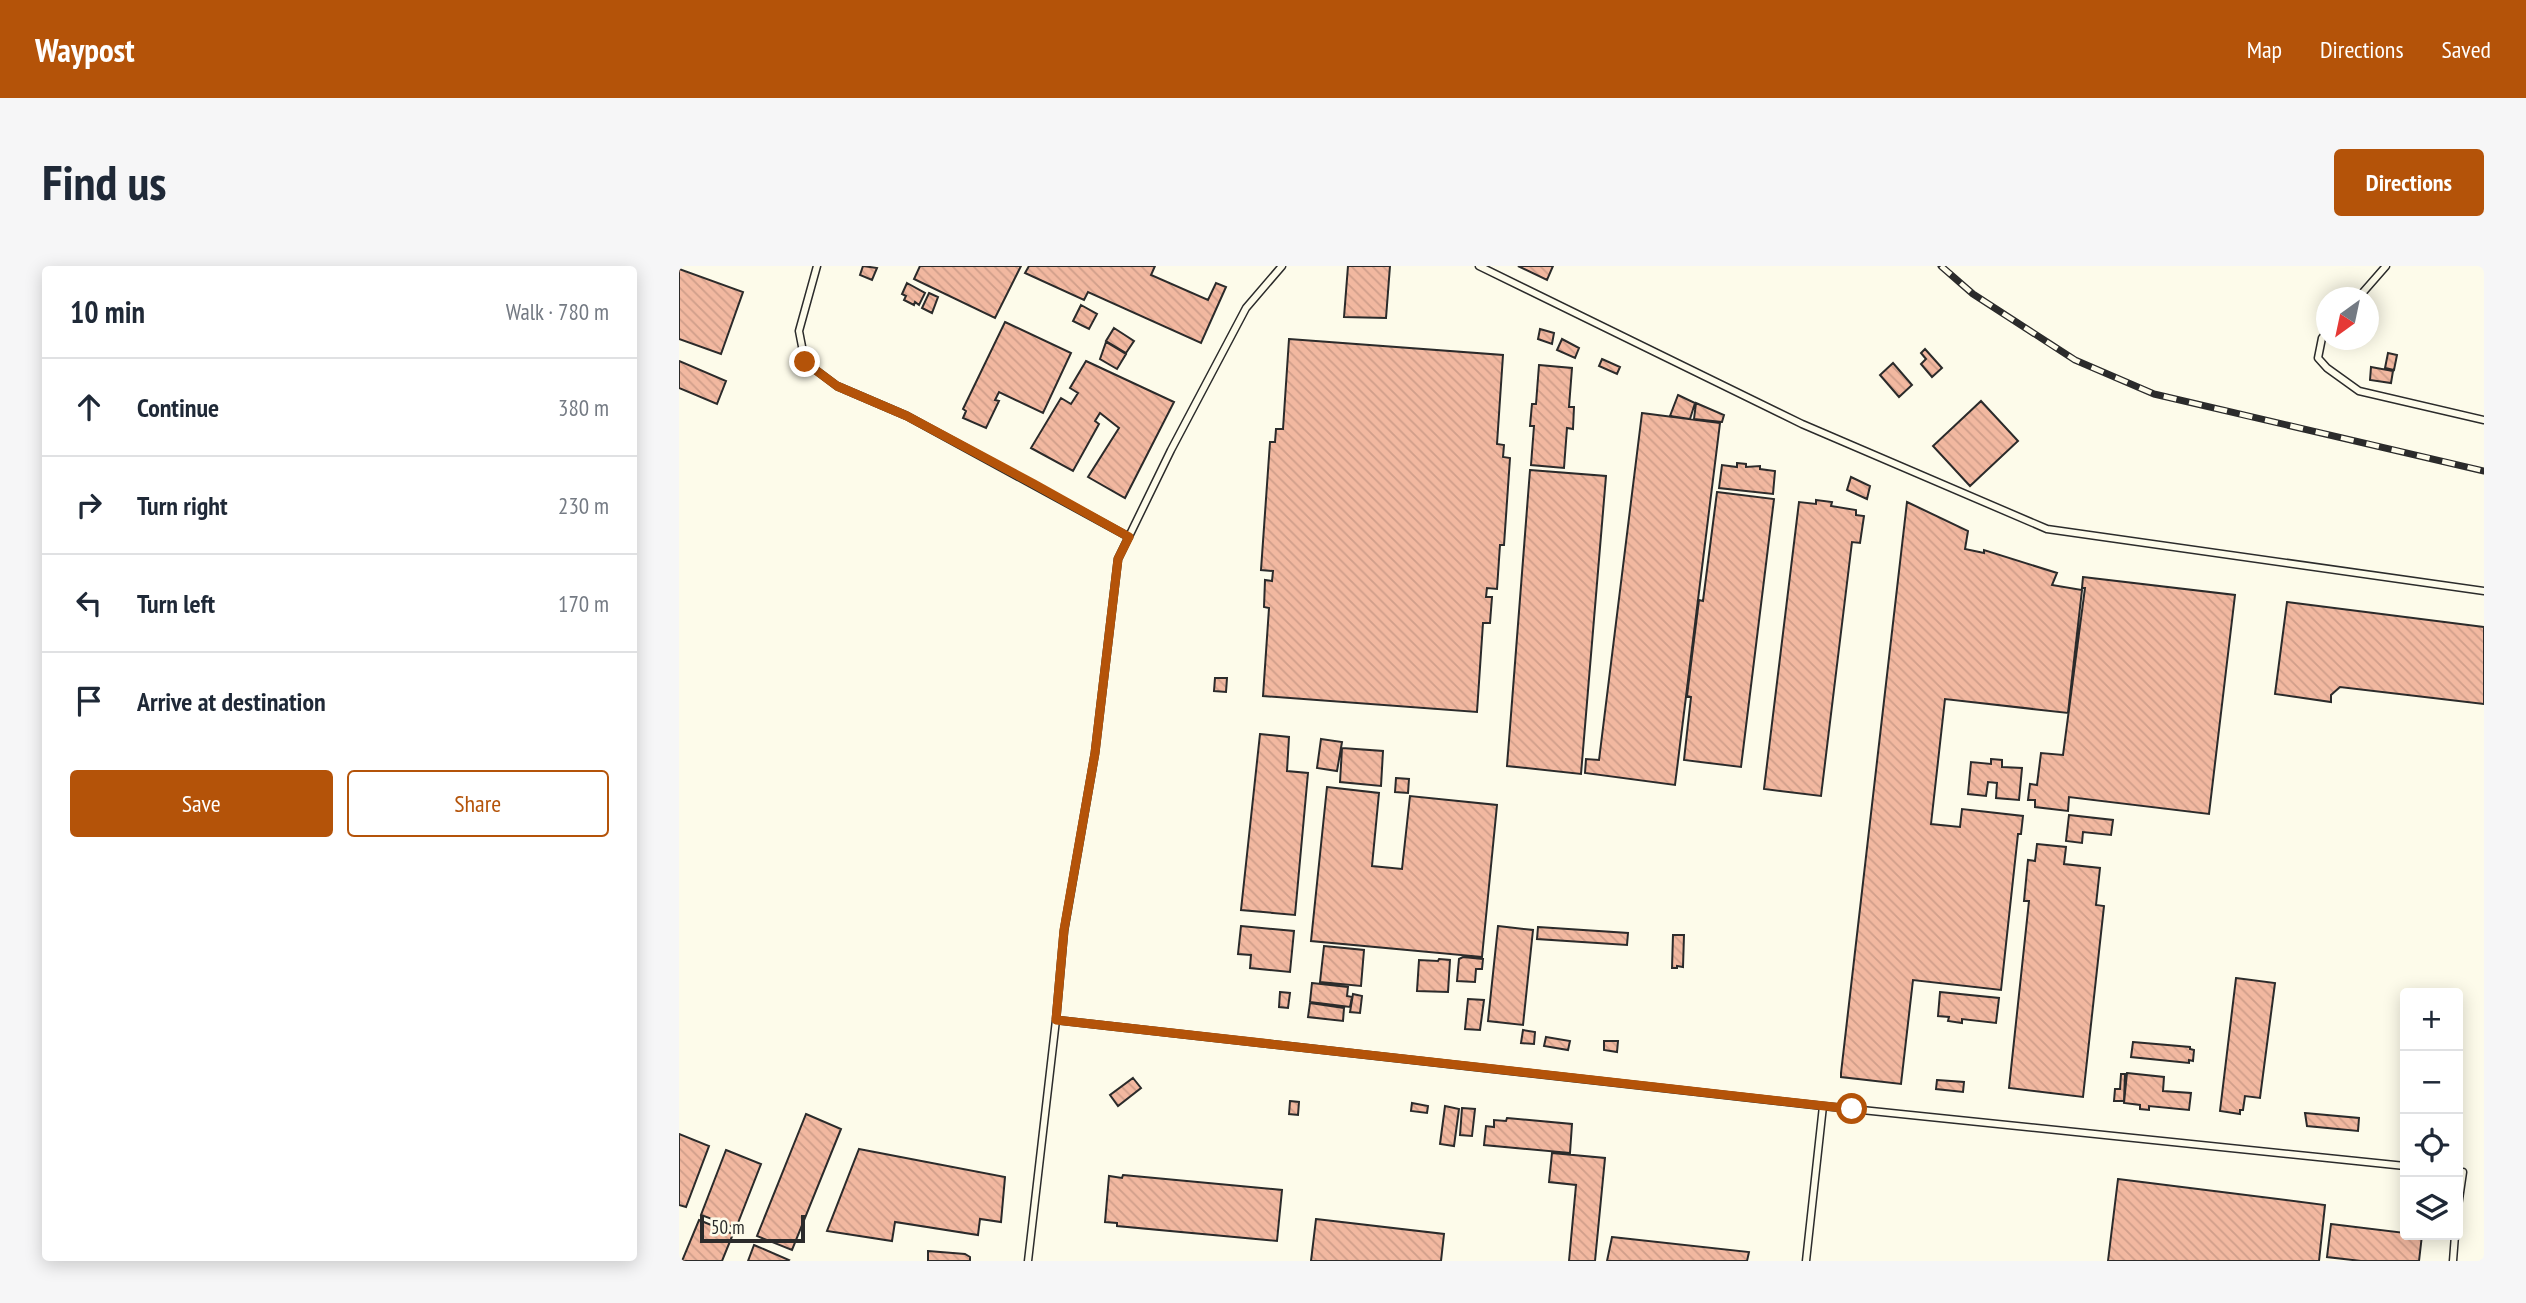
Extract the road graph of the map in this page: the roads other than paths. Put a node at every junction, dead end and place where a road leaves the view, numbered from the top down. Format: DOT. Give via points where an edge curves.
graph roads {
  1 [pos="817,266"];
  2 [pos="1282,266"];
  3 [pos="1479,266"];
  4 [pos="2386,266"];
  5 [pos="2368,287"];
  6 [pos="2320,350"];
  7 [pos="2484,419"];
  8 [pos="1129,537"];
  9 [pos="2484,591"];
  10 [pos="1056,1020"];
  11 [pos="1823,1106"];
  12 [pos="2400,1165"];
  13 [pos="2455,1240"];
  14 [pos="1028,1261"];
  15 [pos="1806,1261"];
  16 [pos="2453,1261"];
  1 -- 8 [label="lane" via="799,331 805,362 837,386 907,416"];
  2 -- 8 [label="lane" via="1246,308"];
  3 -- 9 [label="lane" via="1802,424 2047,529"];
  4 -- 5 [label="lane"];
  6 -- 7 [label="lane" via="2318,358 2327,368 2359,391"];
  8 -- 10 [label="lane" via="1118,559 1095,753 1064,930"];
  10 -- 11 [label="lane"];
  10 -- 14 [label="lane"];
  11 -- 12 [label="lane"];
  11 -- 15 [label="lane"];
  13 -- 16 [label="lane"];
}
